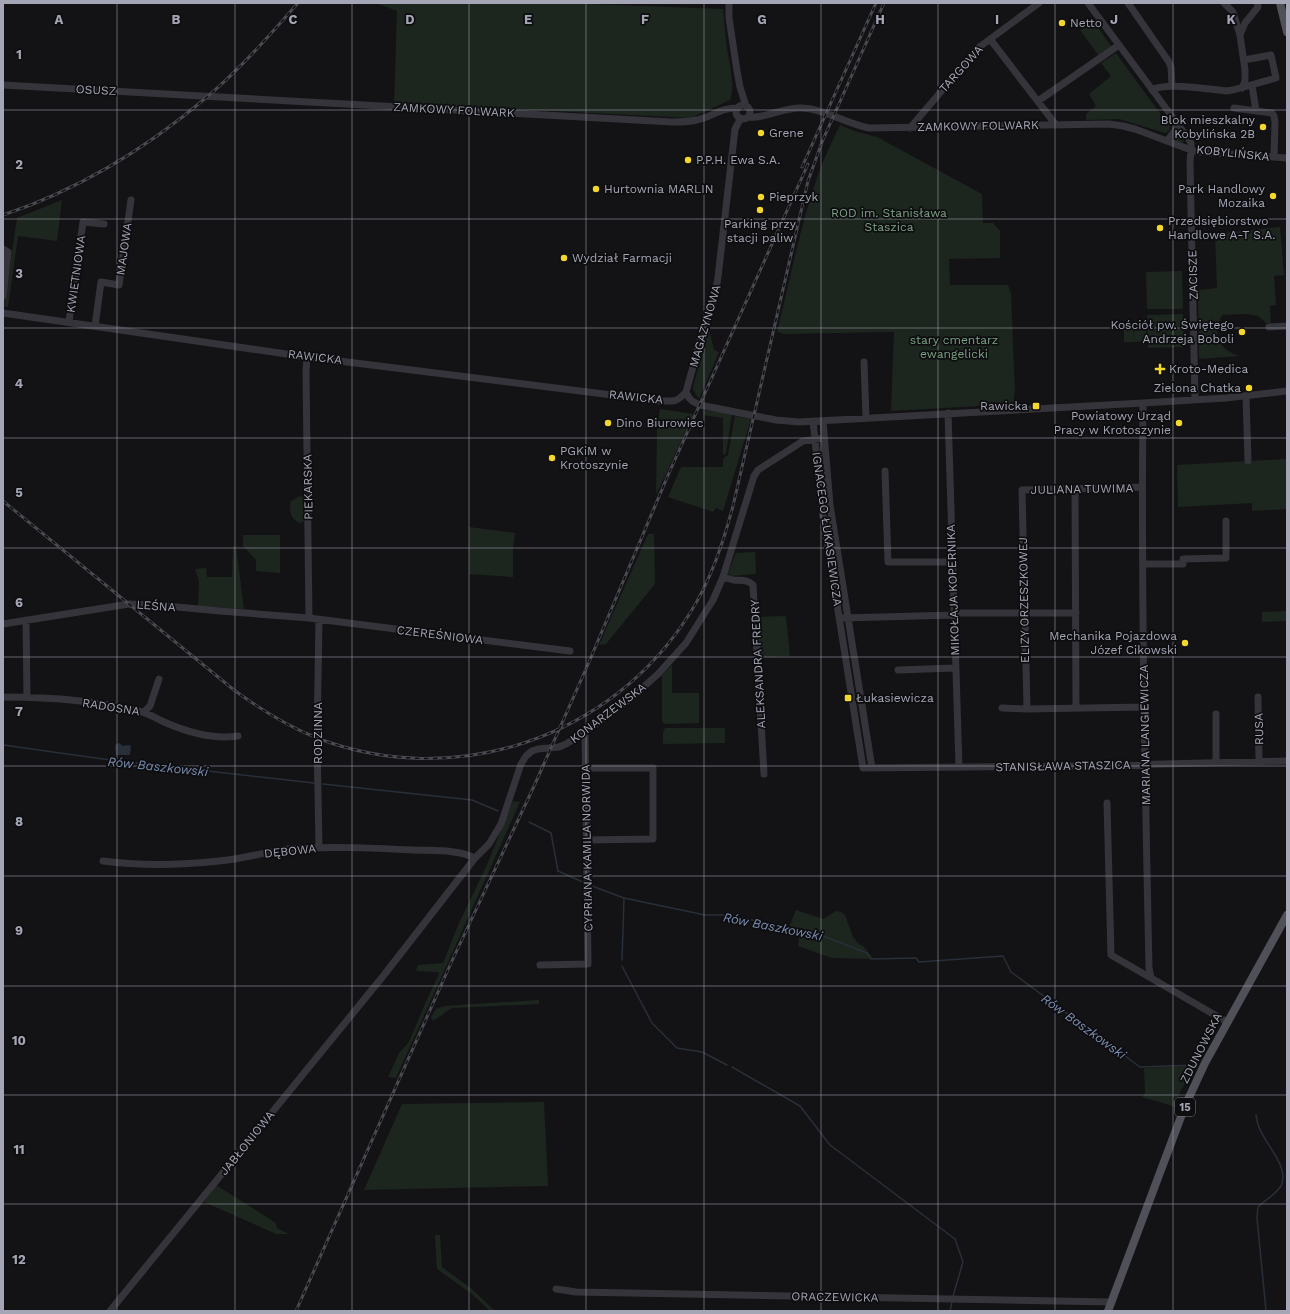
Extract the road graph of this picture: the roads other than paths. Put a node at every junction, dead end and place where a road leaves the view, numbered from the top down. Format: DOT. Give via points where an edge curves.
graph roads {
  1 [pos="729,3"];
  2 [pos="1039,3"];
  3 [pos="1088,3"];
  4 [pos="1128,3"];
  5 [pos="1224,3"];
  6 [pos="1257,3"];
  7 [pos="1283,7"];
  8 [pos="1287,32"];
  9 [pos="1240,35"];
  10 [pos="990,39"];
  11 [pos="1119,45"];
  12 [pos="1244,60"];
  13 [pos="3,85"];
  14 [pos="1252,85"];
  15 [pos="1172,86"];
  16 [pos="1242,88"];
  17 [pos="1152,90"];
  18 [pos="190,96"];
  19 [pos="1038,101"];
  20 [pos="1234,108"];
  21 [pos="743,111"];
  22 [pos="1256,111"];
  23 [pos="1056,125"];
  24 [pos="1179,125"];
  25 [pos="910,128"];
  26 [pos="1167,141"];
  27 [pos="1191,150"];
  28 [pos="1274,157"];
  29 [pos="1287,158"];
  30 [pos="131,200"];
  31 [pos="104,224"];
  32 [pos="3,249"];
  33 [pos="3,296"];
  34 [pos="3,313"];
  35 [pos="69,322"];
  36 [pos="95,326"];
  37 [pos="1287,326"];
  38 [pos="1269,327"];
  39 [pos="307,357"];
  40 [pos="864,362"];
  41 [pos="1287,391"];
  42 [pos="686,392"];
  43 [pos="1246,396"];
  44 [pos="1195,400"];
  45 [pos="1142,403"];
  46 [pos="948,413"];
  47 [pos="866,418"];
  48 [pos="812,421"];
  49 [pos="822,421"];
  50 [pos="824,438"];
  51 [pos="815,439"];
  52 [pos="1248,461"];
  53 [pos="885,471"];
  54 [pos="1142,487"];
  55 [pos="1075,489"];
  56 [pos="1022,490"];
  57 [pos="830,508"];
  58 [pos="822,510"];
  59 [pos="1226,521"];
  60 [pos="953,562"];
  61 [pos="1142,564"];
  62 [pos="723,577"];
  63 [pos="1076,613"];
  64 [pos="1024,614"];
  65 [pos="954,615"];
  66 [pos="848,617"];
  67 [pos="309,618"];
  68 [pos="839,619"];
  69 [pos="26,620"];
  70 [pos="319,620"];
  71 [pos="3,624"];
  72 [pos="570,651"];
  73 [pos="955,668"];
  74 [pos="898,670"];
  75 [pos="159,679"];
  76 [pos="3,697"];
  77 [pos="27,697"];
  78 [pos="1258,697"];
  79 [pos="1145,707"];
  80 [pos="1002,708"];
  81 [pos="1076,708"];
  82 [pos="1027,709"];
  83 [pos="144,712"];
  84 [pos="1216,714"];
  85 [pos="585,732"];
  86 [pos="238,736"];
  87 [pos="1287,761"];
  88 [pos="1216,762"];
  89 [pos="1259,762"];
  90 [pos="1145,764"];
  91 [pos="959,767"];
  92 [pos="586,768"];
  93 [pos="863,768"];
  94 [pos="872,768"];
  95 [pos="764,774"];
  96 [pos="1107,803"];
  97 [pos="587,840"];
  98 [pos="319,847"];
  99 [pos="476,858"];
  100 [pos="103,861"];
  101 [pos="1287,915"];
  102 [pos="540,965"];
  103 [pos="384,975"];
  104 [pos="1151,978"];
  105 [pos="1227,1022"];
  106 [pos="557,1289"];
  107 [pos="1112,1302"];
  108 [pos="110,1311"];
  109 [pos="1108,1311"];
  1 -- 21 [label="street" via="730,30"];
  2 -- 10 [label="street, TARGOWA"];
  3 -- 11 [label="street, KOBYLIŃSKA"];
  4 -- 15 [label="street" via="1169,62"];
  5 -- 9 [label="street" via="1233,12"];
  6 -- 9 [label="street" via="1258,8"];
  7 -- 8 [label="main road"];
  9 -- 12 [label="street"];
  10 -- 19 [label="street"];
  10 -- 25 [label="street, TARGOWA" via="972,54"];
  11 -- 17 [label="street, KOBYLIŃSKA"];
  11 -- 19 [label="street"];
  12 -- 14 [label="street" via="1271,55 1276,78"];
  12 -- 16 [label="street" via="1245,81"];
  13 -- 18 [label="street, OSUSZ"];
  14 -- 16 [label="street"];
  14 -- 22 [label="street"];
  15 -- 16 [label="street" via="1226,91"];
  15 -- 17 [label="street"];
  17 -- 24 [label="street, KOBYLIŃSKA"];
  18 -- 21 [label="street, ZAMKOWY FOLWARK" via="672,122 703,119 727,108"];
  19 -- 23 [label="street"];
  20 -- 22 [label="street"];
  21 -- 25 [label="street, ZAMKOWY FOLWARK" via="756,118 800,108 821,112 858,126"];
  21 -- 42 [label="street, MAGAZYNOWA" via="735,129 715,295"];
  22 -- 28 [label="street" via="1272,113 1274,116"];
  23 -- 25 [label="street, ZAMKOWY FOLWARK"];
  23 -- 26 [label="street, ZAMKOWY FOLWARK" via="1110,124"];
  24 -- 26 [label="street"];
  24 -- 27 [label="street, KOBYLIŃSKA" via="1191,143"];
  26 -- 27 [label="street, ZAMKOWY FOLWARK"];
  27 -- 28 [label="street, KOBYLIŃSKA"];
  27 -- 44 [label="street, ZACISZE"];
  28 -- 29 [label="street, KOBYLIŃSKA"];
  30 -- 36 [label="street, MAJOWA" via="118,285 101,282"];
  31 -- 35 [label="street, KWIETNIOWA" via="83,222"];
  32 -- 33 [label="street" via="8,252"];
  34 -- 35 [label="street, RAWICKA"];
  35 -- 36 [label="street, RAWICKA"];
  36 -- 39 [label="street, RAWICKA"];
  37 -- 38 [label="street"];
  39 -- 42 [label="street, RAWICKA" via="660,400 679,400"];
  39 -- 67 [label="street, PIEKARSKA"];
  40 -- 47 [label="street"];
  41 -- 43 [label="street"];
  42 -- 48 [label="street" via="692,402 700,406 788,422"];
  43 -- 44 [label="street"];
  43 -- 52 [label="street"];
  44 -- 45 [label="street"];
  45 -- 46 [label="street"];
  45 -- 54 [label="street, MARIANA LANGIEWICZA"];
  46 -- 47 [label="street"];
  46 -- 60 [label="street, MIKOŁAJA KOPERNIKA"];
  47 -- 49 [label="street"];
  48 -- 49 [label="street"];
  48 -- 51 [label="street, IGNACEGO ŁUKASIEWICZA"];
  49 -- 50 [label="street, IGNACEGO ŁUKASIEWICZA"];
  50 -- 51 [label="street, IGNACEGO ŁUKASIEWICZA"];
  50 -- 57 [label="street, IGNACEGO ŁUKASIEWICZA"];
  51 -- 58 [label="street, IGNACEGO ŁUKASIEWICZA"];
  51 -- 62 [label="street, KONARZEWSKA" via="803,441 758,470 754,476"];
  53 -- 60 [label="street" via="888,562"];
  54 -- 55 [label="street, JULIANA TUWIMA"];
  54 -- 61 [label="street, MARIANA LANGIEWICZA"];
  55 -- 56 [label="street, JULIANA TUWIMA"];
  55 -- 63 [label="street"];
  56 -- 64 [label="street, ELIZY ORZESZKOWEJ"];
  57 -- 58 [label="street"];
  57 -- 66 [label="street, IGNACEGO ŁUKASIEWICZA"];
  58 -- 68 [label="street, IGNACEGO ŁUKASIEWICZA"];
  59 -- 61 [label="street" via="1226,558 1183,559 1183,564"];
  60 -- 65 [label="street, MIKOŁAJA KOPERNIKA"];
  61 -- 79 [label="street, MARIANA LANGIEWICZA"];
  62 -- 85 [label="street, KONARZEWSKA" via="713,600 677,654 630,700"];
  62 -- 95 [label="street, ALEKSANDRA FREDRY" via="745,580 753,586"];
  63 -- 64 [label="street"];
  63 -- 81 [label="street"];
  64 -- 65 [label="street" via="999,612"];
  64 -- 82 [label="street, ELIZY ORZESZKOWEJ"];
  65 -- 66 [label="street"];
  65 -- 73 [label="street, MIKOŁAJA KOPERNIKA"];
  66 -- 68 [label="street, IGNACEGO ŁUKASIEWICZA"];
  66 -- 94 [label="street, IGNACEGO ŁUKASIEWICZA"];
  67 -- 69 [label="street, LEŚNA" via="129,604"];
  67 -- 70 [label="street, CZEREŚNIOWA"];
  68 -- 93 [label="street, IGNACEGO ŁUKASIEWICZA"];
  69 -- 71 [label="street, LEŚNA"];
  69 -- 77 [label="street"];
  70 -- 72 [label="street, CZEREŚNIOWA"];
  70 -- 98 [label="street, RODZINNA"];
  73 -- 74 [label="street"];
  73 -- 91 [label="street, MIKOŁAJA KOPERNIKA"];
  75 -- 83 [label="street" via="150,706"];
  76 -- 77 [label="street, RADOSNA"];
  77 -- 83 [label="street, RADOSNA" via="106,705"];
  78 -- 89 [label="street, RUSA"];
  79 -- 81 [label="street"];
  79 -- 90 [label="street, MARIANA LANGIEWICZA"];
  80 -- 82 [label="street"];
  81 -- 82 [label="street"];
  83 -- 86 [label="street, RADOSNA" via="175,727 206,736"];
  84 -- 88 [label="street"];
  85 -- 92 [label="street, CYPRIANA KAMILA NORWIDA"];
  85 -- 99 [label="street, KONARZEWSKA" via="559,747 538,748 526,756 501,824 489,844"];
  87 -- 89 [label="street, STANISŁAWA STASZICA"];
  88 -- 89 [label="street, STANISŁAWA STASZICA"];
  88 -- 90 [label="street, STANISŁAWA STASZICA"];
  90 -- 91 [label="street, STANISŁAWA STASZICA"];
  90 -- 104 [label="street, MARIANA LANGIEWICZA"];
  91 -- 94 [label="street, STANISŁAWA STASZICA"];
  92 -- 97 [label="street, CYPRIANA KAMILA NORWIDA"];
  92 -- 97 [label="street" via="653,768 653,839"];
  93 -- 94 [label="street, STANISŁAWA STASZICA"];
  96 -- 104 [label="street" via="1111,955"];
  97 -- 102 [label="street, CYPRIANA KAMILA NORWIDA" via="588,964"];
  98 -- 99 [label="street, DĘBOWA" via="452,852"];
  98 -- 100 [label="street, DĘBOWA" via="205,862 138,864"];
  99 -- 103 [label="street, KONARZEWSKA"];
  101 -- 105 [label="main road, ZDUNOWSKA / 15"];
  103 -- 108 [label="street, JABŁONIOWA"];
  104 -- 105 [label="street"];
  105 -- 107 [label="main road, ZDUNOWSKA / 15" via="1185,1106"];
  106 -- 107 [label="street, ORACZEWICKA" via="576,1292"];
  107 -- 109 [label="main road, ZDUNOWSKA / 15"];
}
